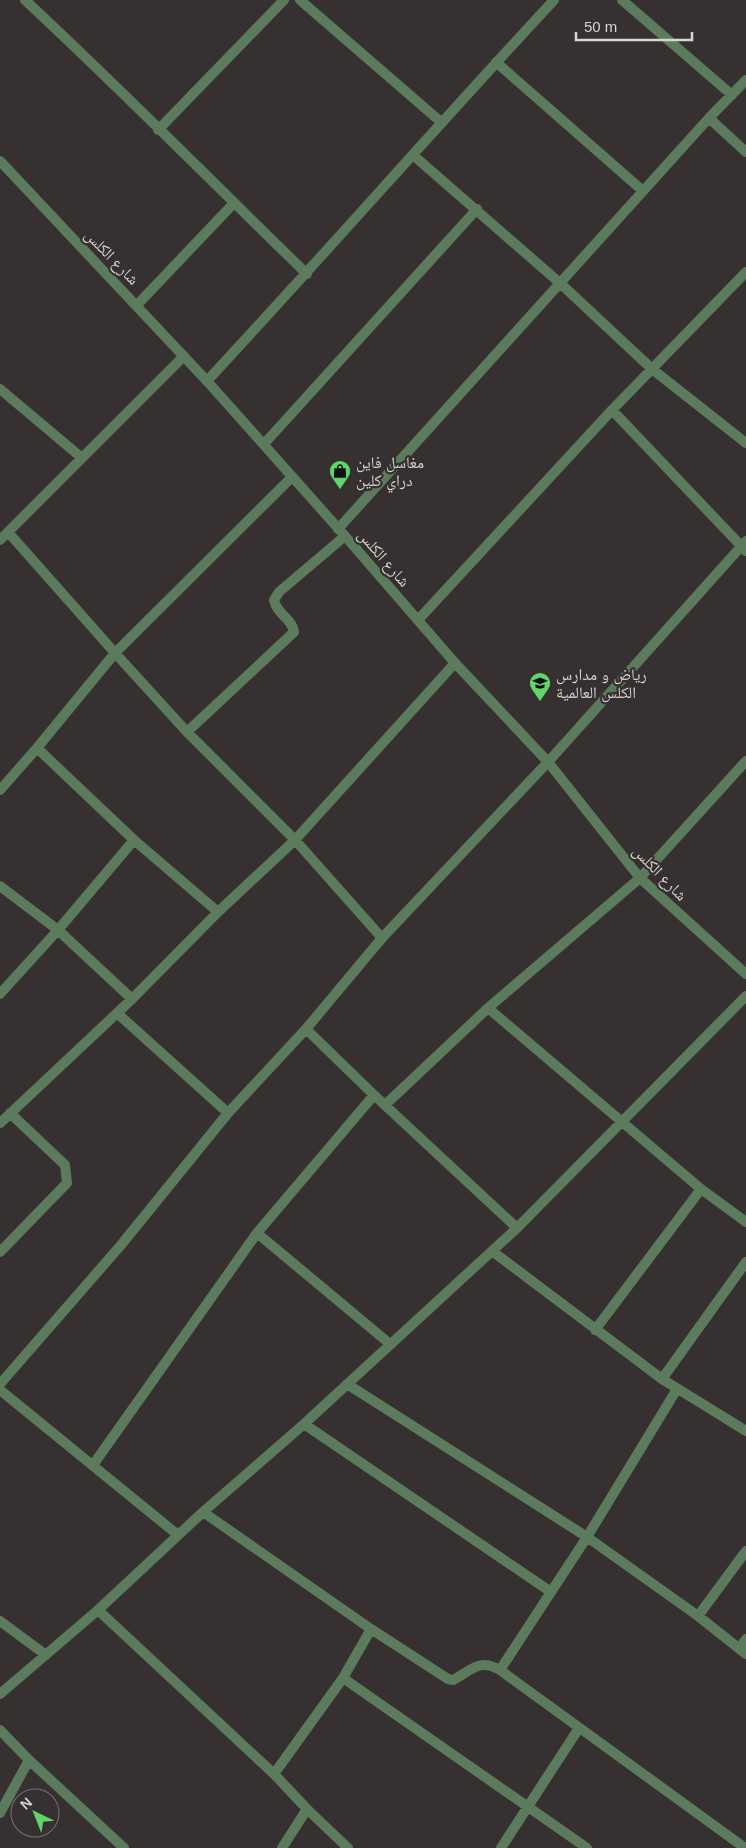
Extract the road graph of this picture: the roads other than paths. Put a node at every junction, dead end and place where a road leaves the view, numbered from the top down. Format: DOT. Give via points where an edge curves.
graph roads {
  1 [pos="25,0"];
  2 [pos="284,0"];
  3 [pos="300,0"];
  4 [pos="554,0"];
  5 [pos="622,0"];
  6 [pos="496,62"];
  7 [pos="746,80"];
  8 [pos="732,95"];
  9 [pos="709,118"];
  10 [pos="441,122"];
  11 [pos="158,130"];
  12 [pos="746,152"];
  13 [pos="413,155"];
  14 [pos="0,161"];
  15 [pos="644,191"];
  16 [pos="234,204"];
  17 [pos="476,209"];
  18 [pos="746,272"];
  19 [pos="307,274"];
  20 [pos="561,284"];
  21 [pos="137,305"];
  22 [pos="184,356"];
  23 [pos="652,369"];
  24 [pos="207,382"];
  25 [pos="0,389"];
  26 [pos="612,410"];
  27 [pos="746,443"];
  28 [pos="264,444"];
  29 [pos="82,458"];
  30 [pos="292,477"];
  31 [pos="8,532"];
  32 [pos="342,533"];
  33 [pos="0,540"];
  34 [pos="744,546"];
  35 [pos="418,620"];
  36 [pos="115,653"];
  37 [pos="455,663"];
  38 [pos="187,732"];
  39 [pos="37,748"];
  40 [pos="548,762"];
  41 [pos="746,762"];
  42 [pos="0,790"];
  43 [pos="134,840"];
  44 [pos="295,840"];
  45 [pos="640,878"];
  46 [pos="0,886"];
  47 [pos="218,912"];
  48 [pos="58,930"];
  49 [pos="382,938"];
  50 [pos="746,974"];
  51 [pos="0,994"];
  52 [pos="746,996"];
  53 [pos="132,999"];
  54 [pos="488,1008"];
  55 [pos="118,1013"];
  56 [pos="306,1029"];
  57 [pos="374,1095"];
  58 [pos="385,1105"];
  59 [pos="10,1113"];
  60 [pos="228,1113"];
  61 [pos="622,1121"];
  62 [pos="0,1123"];
  63 [pos="700,1190"];
  64 [pos="746,1222"];
  65 [pos="517,1228"];
  66 [pos="257,1233"];
  67 [pos="492,1251"];
  68 [pos="0,1252"];
  69 [pos="746,1262"];
  70 [pos="595,1330"];
  71 [pos="390,1344"];
  72 [pos="662,1379"];
  73 [pos="0,1384"];
  74 [pos="347,1384"];
  75 [pos="677,1388"];
  76 [pos="0,1390"];
  77 [pos="304,1424"];
  78 [pos="746,1431"];
  79 [pos="93,1465"];
  80 [pos="203,1512"];
  81 [pos="178,1535"];
  82 [pos="587,1537"];
  83 [pos="746,1551"];
  84 [pos="550,1592"];
  85 [pos="98,1610"];
  86 [pos="698,1616"];
  87 [pos="0,1622"];
  88 [pos="371,1629"];
  89 [pos="746,1640"];
  90 [pos="742,1652"];
  91 [pos="46,1655"];
  92 [pos="500,1670"];
  93 [pos="343,1678"];
  94 [pos="0,1694"];
  95 [pos="579,1728"];
  96 [pos="0,1730"];
  97 [pos="29,1760"];
  98 [pos="274,1774"];
  99 [pos="526,1807"];
  100 [pos="307,1809"];
  101 [pos="0,1812"];
  102 [pos="124,1848"];
  103 [pos="282,1848"];
  104 [pos="348,1848"];
  105 [pos="501,1848"];
  106 [pos="586,1848"];
  107 [pos="745,1848"];
  1 -- 11 [label="street"];
  2 -- 11 [label="street"];
  3 -- 10 [label="street"];
  4 -- 6 [label="street"];
  5 -- 8 [label="street"];
  6 -- 10 [label="street"];
  6 -- 15 [label="street"];
  7 -- 8 [label="street"];
  8 -- 9 [label="street"];
  9 -- 12 [label="street"];
  9 -- 15 [label="street"];
  10 -- 13 [label="street"];
  11 -- 16 [label="street"];
  13 -- 17 [label="street"];
  13 -- 19 [label="street"];
  14 -- 21 [label="street, شارع الكلس"];
  15 -- 20 [label="street"];
  16 -- 19 [label="street"];
  16 -- 21 [label="street"];
  17 -- 20 [label="street"];
  17 -- 28 [label="street"];
  18 -- 23 [label="street"];
  19 -- 24 [label="street"];
  20 -- 23 [label="street"];
  20 -- 32 [label="street"];
  21 -- 22 [label="street, شارع الكلس"];
  22 -- 24 [label="street, شارع الكلس"];
  22 -- 29 [label="street"];
  23 -- 26 [label="street"];
  23 -- 27 [label="street"];
  24 -- 28 [label="street, شارع الكلس"];
  25 -- 29 [label="street"];
  26 -- 34 [label="street"];
  26 -- 35 [label="street"];
  28 -- 30 [label="street, شارع الكلس"];
  29 -- 31 [label="street"];
  30 -- 32 [label="street, شارع الكلس"];
  30 -- 36 [label="street"];
  31 -- 33 [label="street"];
  31 -- 36 [label="street"];
  32 -- 35 [label="street, شارع الكلس"];
  32 -- 38 [label="street" via="274,600 276,608 294,626 294,632"];
  34 -- 40 [label="street"];
  35 -- 37 [label="street, شارع الكلس"];
  36 -- 38 [label="street"];
  36 -- 39 [label="street"];
  37 -- 40 [label="street, شارع الكلس"];
  37 -- 44 [label="street"];
  38 -- 44 [label="street"];
  39 -- 42 [label="street"];
  39 -- 43 [label="street"];
  40 -- 45 [label="street, شارع الكلس"];
  40 -- 49 [label="street"];
  41 -- 45 [label="street"];
  43 -- 47 [label="street"];
  43 -- 48 [label="street"];
  44 -- 47 [label="street"];
  44 -- 49 [label="street"];
  45 -- 50 [label="street, شارع الكلس"];
  45 -- 54 [label="street"];
  46 -- 48 [label="street"];
  47 -- 53 [label="street"];
  48 -- 51 [label="street"];
  48 -- 53 [label="street"];
  49 -- 56 [label="street"];
  52 -- 61 [label="street"];
  53 -- 55 [label="street"];
  54 -- 58 [label="street"];
  54 -- 61 [label="street"];
  55 -- 59 [label="street"];
  55 -- 60 [label="street"];
  56 -- 57 [label="street"];
  56 -- 60 [label="street"];
  57 -- 58 [label="street"];
  57 -- 66 [label="street"];
  58 -- 65 [label="street"];
  59 -- 62 [label="street"];
  59 -- 68 [label="street" via="65,1165 67,1183"];
  60 -- 73 [label="street" via="121,1245"];
  61 -- 63 [label="street"];
  61 -- 65 [label="street"];
  63 -- 64 [label="street"];
  63 -- 70 [label="street"];
  65 -- 67 [label="street"];
  66 -- 71 [label="street"];
  66 -- 79 [label="street"];
  67 -- 70 [label="street"];
  67 -- 71 [label="street"];
  69 -- 72 [label="street"];
  70 -- 72 [label="street"];
  71 -- 74 [label="street"];
  72 -- 75 [label="street"];
  74 -- 77 [label="street"];
  74 -- 82 [label="street"];
  75 -- 78 [label="street"];
  75 -- 82 [label="street"];
  76 -- 79 [label="street"];
  77 -- 80 [label="street"];
  77 -- 84 [label="street"];
  79 -- 81 [label="street"];
  80 -- 81 [label="street"];
  80 -- 88 [label="street"];
  81 -- 85 [label="street"];
  82 -- 84 [label="street"];
  82 -- 86 [label="street"];
  83 -- 86 [label="street"];
  84 -- 92 [label="street"];
  85 -- 91 [label="street"];
  85 -- 98 [label="street"];
  86 -- 90 [label="street"];
  87 -- 91 [label="street"];
  88 -- 92 [label="street" via="448,1679 453,1680 482,1664 490,1664"];
  88 -- 93 [label="street"];
  89 -- 90 [label="street"];
  91 -- 94 [label="street"];
  92 -- 95 [label="street"];
  93 -- 98 [label="street"];
  93 -- 99 [label="street"];
  95 -- 99 [label="street"];
  95 -- 107 [label="street"];
  96 -- 97 [label="street"];
  97 -- 101 [label="street"];
  97 -- 102 [label="street"];
  98 -- 100 [label="street"];
  99 -- 105 [label="street"];
  99 -- 106 [label="street"];
  100 -- 103 [label="street"];
  100 -- 104 [label="street"];
}
